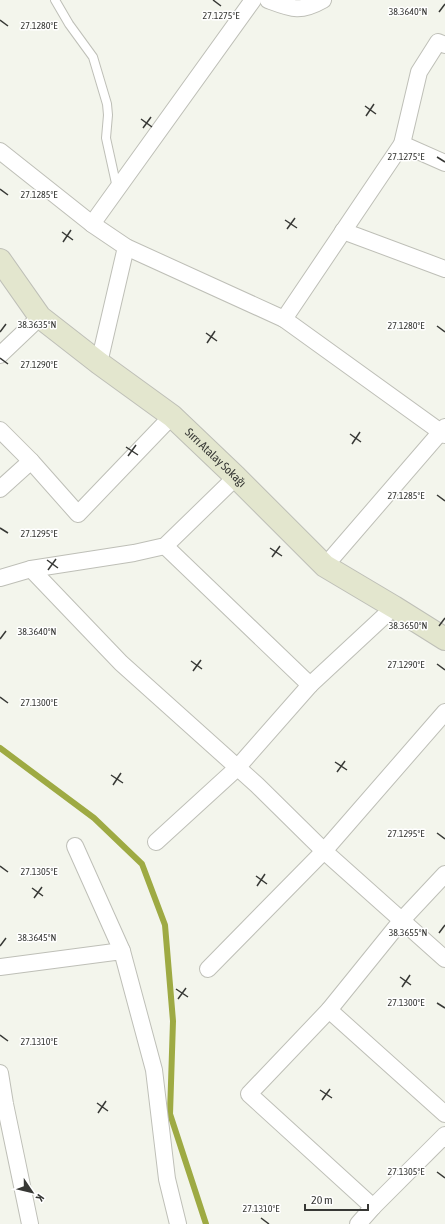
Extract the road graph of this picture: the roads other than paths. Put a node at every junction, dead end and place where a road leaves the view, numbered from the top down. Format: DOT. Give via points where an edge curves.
graph roads {
  1 [pos="55,0"];
  2 [pos="253,0"];
  3 [pos="268,0"];
  4 [pos="323,0"];
  5 [pos="445,45"];
  6 [pos="402,144"];
  7 [pos="0,151"];
  8 [pos="445,163"];
  9 [pos="117,188"];
  10 [pos="92,224"];
  11 [pos="343,231"];
  12 [pos="126,247"];
  13 [pos="0,260"];
  14 [pos="445,269"];
  15 [pos="40,316"];
  16 [pos="284,319"];
  17 [pos="0,355"];
  18 [pos="99,363"];
  19 [pos="172,416"];
  20 [pos="0,430"];
  21 [pos="444,431"];
  22 [pos="31,461"];
  23 [pos="236,477"];
  24 [pos="0,489"];
  25 [pos="165,546"];
  26 [pos="325,566"];
  27 [pos="31,569"];
  28 [pos="0,578"];
  29 [pos="394,607"];
  30 [pos="445,640"];
  31 [pos="310,685"];
  32 [pos="445,712"];
  33 [pos="237,768"];
  34 [pos="156,842"];
  35 [pos="75,846"];
  36 [pos="324,851"];
  37 [pos="445,874"];
  38 [pos="401,921"];
  39 [pos="122,951"];
  40 [pos="445,959"];
  41 [pos="0,967"];
  42 [pos="208,969"];
  43 [pos="329,1010"];
  44 [pos="0,1073"];
  45 [pos="445,1114"];
  46 [pos="445,1135"];
  47 [pos="373,1207"];
  48 [pos="30,1224"];
  49 [pos="178,1224"];
  50 [pos="358,1224"];
  1 -- 9 [label="lane" via="94,57 107,104 106,138"];
  2 -- 9 [label="street"];
  3 -- 4 [label="street" via="290,8 310,7"];
  5 -- 6 [label="street" via="438,42 419,72"];
  6 -- 8 [label="street"];
  6 -- 11 [label="street"];
  7 -- 10 [label="street"];
  9 -- 10 [label="street"];
  10 -- 12 [label="street"];
  11 -- 14 [label="street"];
  11 -- 16 [label="street"];
  12 -- 16 [label="street"];
  12 -- 18 [label="street"];
  13 -- 15 [label="main road, Sırrı Atalay Sokağı"];
  15 -- 17 [label="street"];
  15 -- 18 [label="main road, Sırrı Atalay Sokağı"];
  16 -- 21 [label="street"];
  18 -- 19 [label="main road, Sırrı Atalay Sokağı"];
  19 -- 22 [label="street" via="78,514"];
  19 -- 23 [label="main road, Sırrı Atalay Sokağı"];
  20 -- 22 [label="street"];
  21 -- 26 [label="street"];
  22 -- 24 [label="street"];
  23 -- 25 [label="street"];
  23 -- 26 [label="main road, Sırrı Atalay Sokağı"];
  25 -- 27 [label="street"];
  25 -- 31 [label="street"];
  26 -- 29 [label="main road, Sırrı Atalay Sokağı"];
  27 -- 28 [label="street"];
  27 -- 33 [label="street" via="121,663"];
  29 -- 30 [label="main road, Sırrı Atalay Sokağı"];
  29 -- 31 [label="street"];
  31 -- 33 [label="street"];
  32 -- 36 [label="street"];
  33 -- 34 [label="street"];
  33 -- 36 [label="street"];
  35 -- 39 [label="street"];
  36 -- 38 [label="street"];
  36 -- 42 [label="street"];
  37 -- 38 [label="street"];
  38 -- 40 [label="street"];
  38 -- 43 [label="street"];
  39 -- 41 [label="street"];
  39 -- 49 [label="street" via="154,1070 167,1179"];
  43 -- 45 [label="street"];
  43 -- 47 [label="street" via="249,1094"];
  44 -- 48 [label="street"];
  46 -- 47 [label="street"];
  47 -- 50 [label="street"];
}
